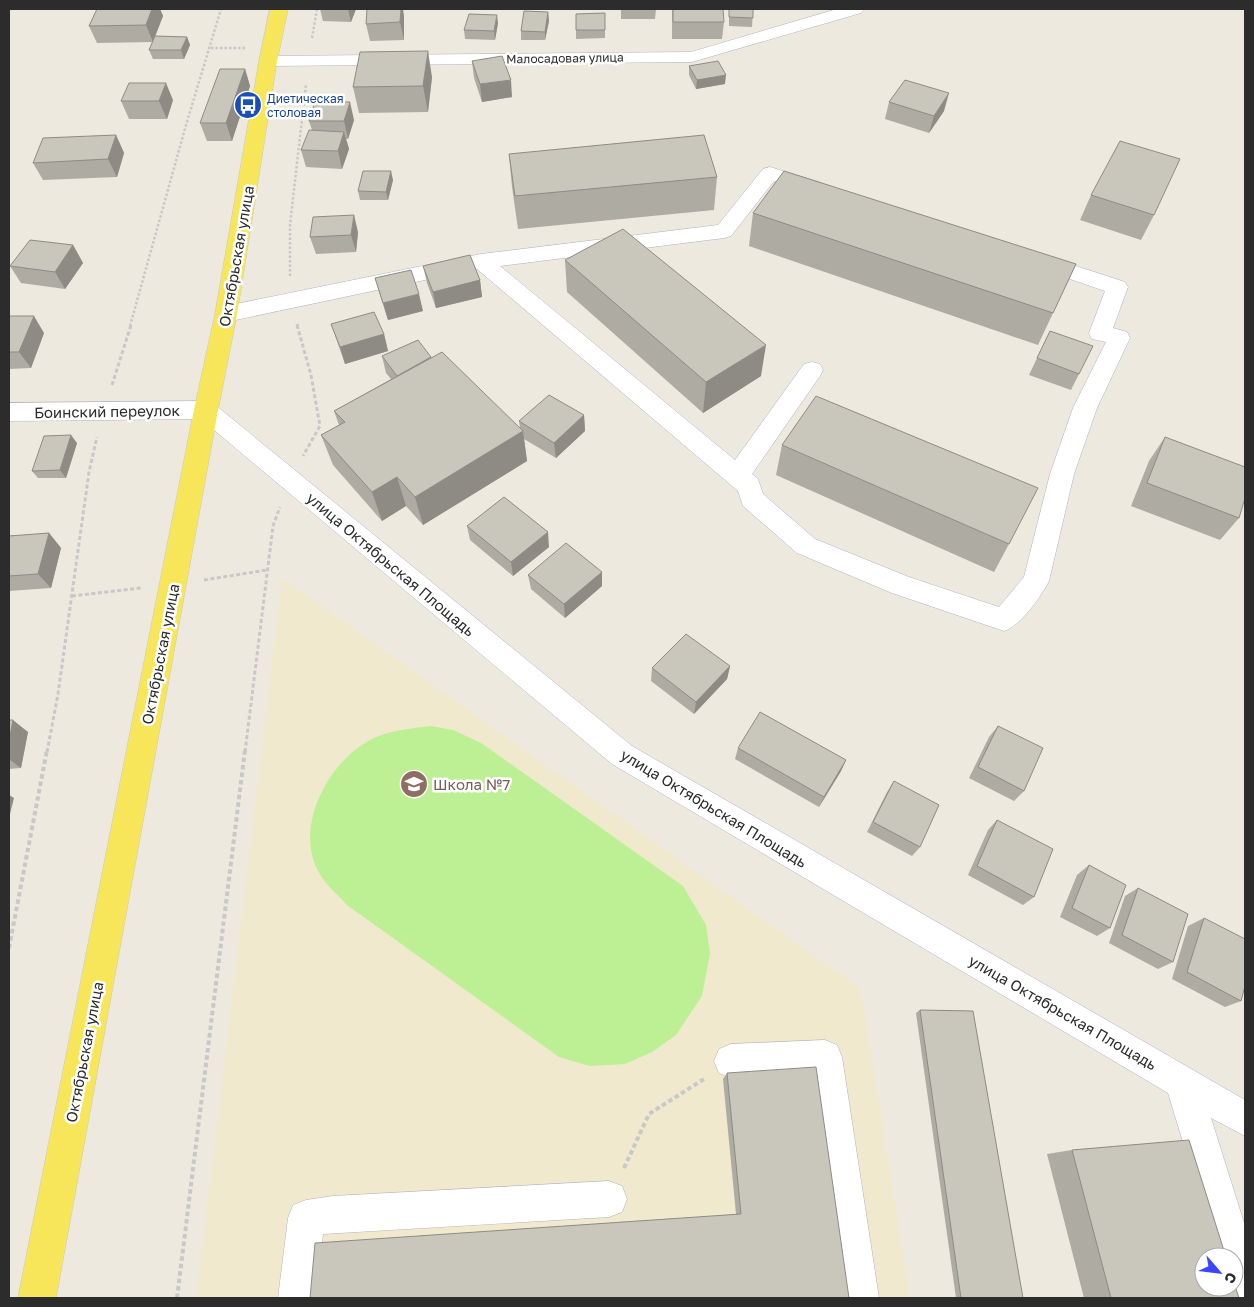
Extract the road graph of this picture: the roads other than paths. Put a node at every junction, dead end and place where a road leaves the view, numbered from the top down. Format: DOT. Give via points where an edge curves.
graph roads {
  1 [pos="279,9"];
  2 [pos="855,9"];
  3 [pos="268,61"];
  4 [pos="836,194"];
  5 [pos="1014,253"];
  6 [pos="481,261"];
  7 [pos="226,314"];
  8 [pos="812,370"];
  9 [pos="206,410"];
  10 [pos="9,412"];
  11 [pos="737,476"];
  12 [pos="731,1061"];
  13 [pos="1182,1082"];
  14 [pos="1245,1119"];
  15 [pos="609,1199"];
  16 [pos="1245,1284"];
  17 [pos="37,1298"];
  18 [pos="296,1298"];
  19 [pos="860,1298"];
  1 -- 3 [label="main road, Октябрьская улица"];
  2 -- 3 [label="street, Малосадовая улица" via="692,57"];
  3 -- 7 [label="main road, Октябрьская улица"];
  4 -- 6 [label="street" via="770,173 724,231"];
  5 -- 11 [label="street" via="1117,287 1100,333 1119,338 1081,418 1062,474 1036,581 1004,620 901,585 806,546 752,500 749,486"];
  6 -- 7 [label="street"];
  6 -- 11 [label="street"];
  7 -- 9 [label="main road, Октябрьская улица"];
  8 -- 11 [label="street"];
  9 -- 10 [label="street, Боинский переулок"];
  9 -- 13 [label="street, улица Октябрьская Площадь" via="622,755"];
  9 -- 17 [label="main road, Октябрьская улица"];
  12 -- 19 [label="street" via="825,1057"];
  13 -- 14 [label="street, улица Октябрьская Площадь"];
  13 -- 16 [label="street"];
  15 -- 18 [label="street" via="306,1218"];
}
